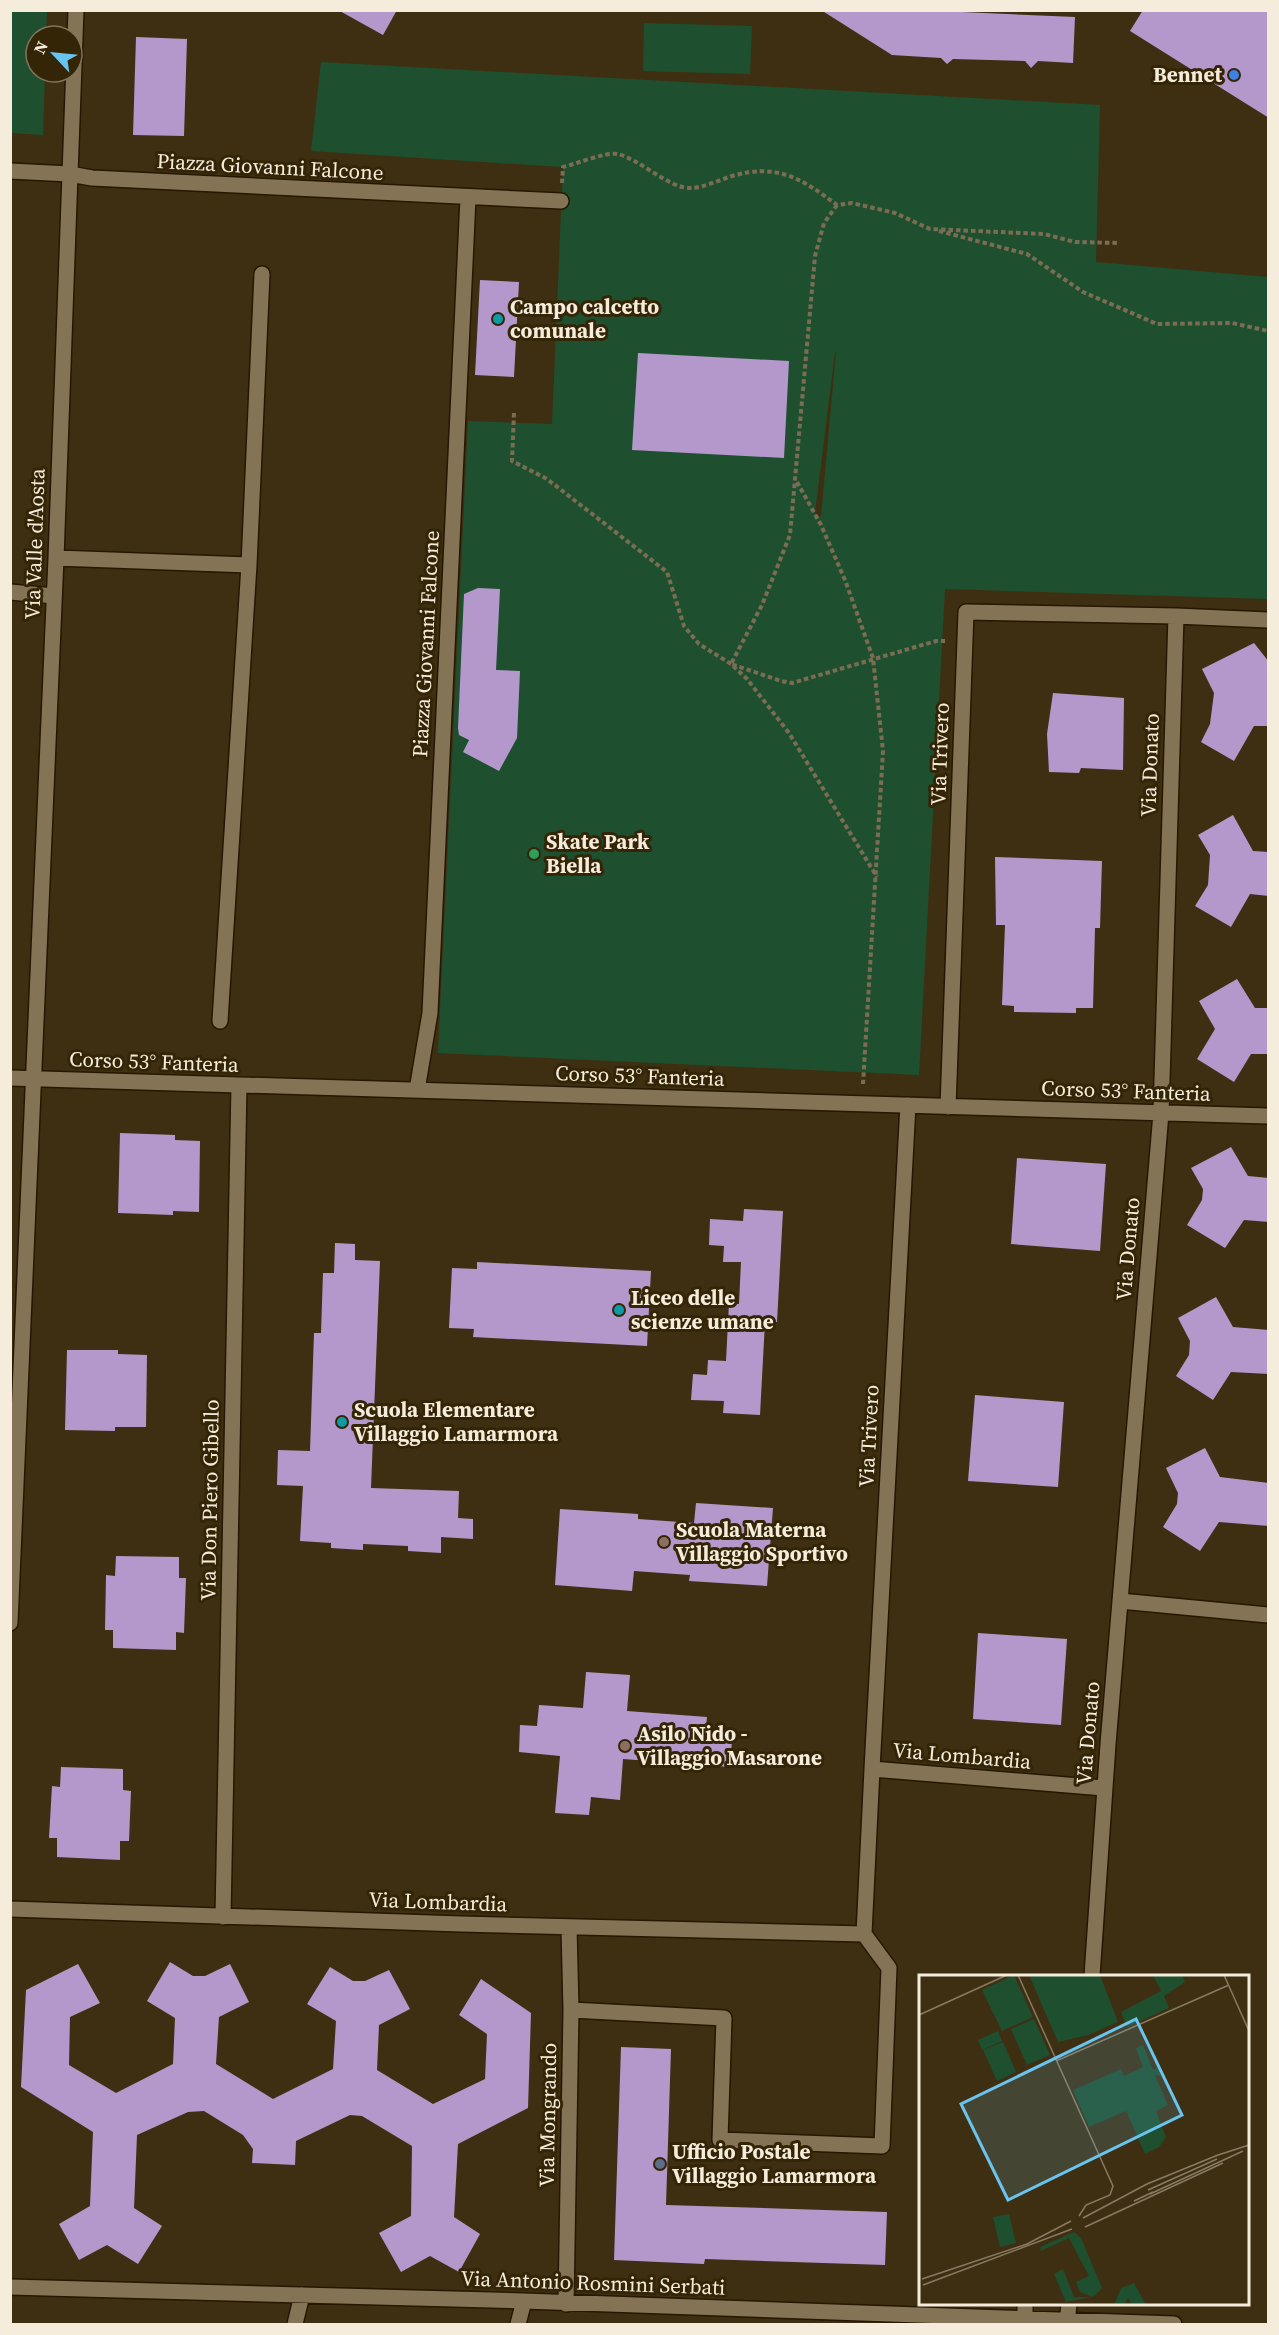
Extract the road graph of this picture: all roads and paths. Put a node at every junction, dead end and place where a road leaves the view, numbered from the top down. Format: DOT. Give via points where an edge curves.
graph roads {
  1 [pos="76,10"];
  2 [pos="10,171"];
  3 [pos="70,174"];
  4 [pos="468,198"];
  5 [pos="561,201"];
  6 [pos="837,206"];
  7 [pos="930,229"];
  8 [pos="1119,243"];
  9 [pos="262,274"];
  10 [pos="1269,331"];
  11 [pos="514,413"];
  12 [pos="797,481"];
  13 [pos="56,558"];
  14 [pos="249,565"];
  15 [pos="10,592"];
  16 [pos="54,596"];
  17 [pos="1176,616"];
  18 [pos="1269,620"];
  19 [pos="964,641"];
  20 [pos="873,658"];
  21 [pos="731,664"];
  22 [pos="877,877"];
  23 [pos="220,1021"];
  24 [pos="10,1078"];
  25 [pos="33,1079"];
  26 [pos="239,1085"];
  27 [pos="417,1090"];
  28 [pos="862,1104"];
  29 [pos="908,1105"];
  30 [pos="948,1107"];
  31 [pos="1161,1113"];
  32 [pos="1269,1116"];
  33 [pos="1120,1601"];
  34 [pos="1269,1615"];
  35 [pos="10,1623"];
  36 [pos="872,1770"];
  37 [pos="1104,1788"];
  38 [pos="10,1909"];
  39 [pos="223,1917"];
  40 [pos="569,1927"];
  41 [pos="864,1934"];
  42 [pos="1092,1975"];
  43 [pos="571,2010"];
  44 [pos="10,2288"];
  45 [pos="302,2295"];
  46 [pos="524,2301"];
  47 [pos="566,2304"];
  48 [pos="1069,2305"];
  49 [pos="1025,2311"];
  50 [pos="744,2317"];
  51 [pos="1067,2323"];
  52 [pos="295,2325"];
  53 [pos="518,2325"];
  54 [pos="1174,2325"];
  1 -- 3 [label="street, Via Valle d'Aosta"];
  2 -- 3 [label="street, Piazza Giovanni Falcone"];
  3 -- 4 [label="street, Piazza Giovanni Falcone"];
  3 -- 13 [label="street, Via Valle d'Aosta"];
  4 -- 5 [label="street, Piazza Giovanni Falcone"];
  4 -- 27 [label="street, Piazza Giovanni Falcone" via="430,1013"];
  5 -- 6 [label="path" via="563,167 615,153 690,189 749,171 776,170 808,183"];
  6 -- 7 [label="path" via="852,203 895,213"];
  6 -- 12 [label="path" via="824,224 815,256"];
  7 -- 8 [label="path" via="1044,234 1074,242"];
  7 -- 10 [label="path" via="1027,254 1083,292 1157,324 1232,323"];
  9 -- 14 [label="street"];
  11 -- 21 [label="path" via="512,461 547,479 667,572 684,626 699,644"];
  12 -- 20 [label="path" via="845,580"];
  12 -- 21 [label="path" via="790,535 762,605"];
  13 -- 14 [label="street"];
  13 -- 16 [label="street, Via Valle d'Aosta"];
  14 -- 23 [label="street"];
  15 -- 16 [label="street"];
  16 -- 25 [label="street, Via Valle d'Aosta"];
  17 -- 18 [label="street"];
  17 -- 19 [label="street, Via Trivero" via="966,612"];
  17 -- 31 [label="street, Via Donato"];
  19 -- 20 [label="path" via="936,641"];
  19 -- 30 [label="street, Via Trivero"];
  20 -- 21 [label="path" via="792,682"];
  20 -- 22 [label="path" via="883,751"];
  21 -- 22 [label="path" via="789,734"];
  22 -- 28 [label="path"];
  24 -- 25 [label="street, Corso 53° Fanteria"];
  25 -- 26 [label="street, Corso 53° Fanteria"];
  25 -- 35 [label="street, Via Valle d'Aosta"];
  26 -- 27 [label="street, Corso 53° Fanteria"];
  26 -- 39 [label="street, Via Don Piero Gibello"];
  27 -- 28 [label="street, Corso 53° Fanteria"];
  28 -- 29 [label="street, Corso 53° Fanteria"];
  29 -- 30 [label="street, Corso 53° Fanteria"];
  29 -- 36 [label="street, Via Trivero"];
  30 -- 31 [label="street, Corso 53° Fanteria"];
  31 -- 32 [label="street, Corso 53° Fanteria"];
  31 -- 33 [label="street, Via Donato"];
  33 -- 34 [label="street"];
  33 -- 37 [label="street, Via Donato"];
  36 -- 37 [label="street, Via Lombardia"];
  36 -- 41 [label="street, Via Lombardia"];
  37 -- 42 [label="street, Via Donato"];
  38 -- 39 [label="street, Via Lombardia"];
  39 -- 40 [label="street, Via Lombardia"];
  40 -- 41 [label="street, Via Lombardia"];
  40 -- 43 [label="street, Via Mongrando"];
  41 -- 43 [label="street" via="889,1968 882,2146 720,2140 724,2018"];
  43 -- 47 [label="street, Via Mongrando"];
  44 -- 45 [label="street, Via Antonio Rosmini Serbati"];
  45 -- 46 [label="street, Via Antonio Rosmini Serbati"];
  45 -- 52 [label="street"];
  46 -- 47 [label="street, Via Antonio Rosmini Serbati"];
  46 -- 53 [label="street"];
  47 -- 50 [label="street, Via Antonio Rosmini Serbati"];
  48 -- 51 [label="street"];
  49 -- 50 [label="street, Via Antonio Rosmini Serbati"];
  49 -- 51 [label="street, Via Antonio Rosmini Serbati"];
  51 -- 54 [label="street, Via Antonio Rosmini Serbati"];
}
